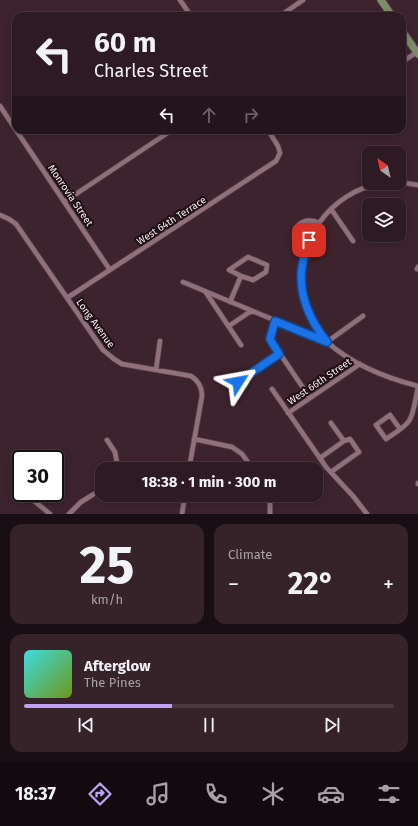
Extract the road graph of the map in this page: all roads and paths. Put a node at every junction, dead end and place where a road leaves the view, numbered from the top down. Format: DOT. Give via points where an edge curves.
graph roads {
  1 [pos="180,0"];
  2 [pos="303,0"];
  3 [pos="381,0"];
  4 [pos="188,12"];
  5 [pos="286,12"];
  6 [pos="389,12"];
  7 [pos="406,37"];
  8 [pos="417,53"];
  9 [pos="406,60"];
  10 [pos="0,106"];
  11 [pos="12,123"];
  12 [pos="20,134"];
  13 [pos="166,134"];
  14 [pos="270,134"];
  15 [pos="406,183"];
  16 [pos="418,185"];
  17 [pos="362,189"];
  18 [pos="64,202"];
  19 [pos="331,209"];
  20 [pos="0,215"];
  21 [pos="319,223"];
  22 [pos="353,241"];
  23 [pos="306,251"];
  24 [pos="110,270"];
  25 [pos="241,276"];
  26 [pos="183,282"];
  27 [pos="205,291"];
  28 [pos="67,298"];
  29 [pos="230,302"];
  30 [pos="251,311"];
  31 [pos="363,316"];
  32 [pos="275,321"];
  33 [pos="229,326"];
  34 [pos="160,341"];
  35 [pos="327,342"];
  36 [pos="241,345"];
  37 [pos="279,354"];
  38 [pos="360,364"];
  39 [pos="156,370"];
  40 [pos="238,382"];
  41 [pos="418,387"];
  42 [pos="272,389"];
  43 [pos="310,398"];
  44 [pos="288,413"];
  45 [pos="331,423"];
  46 [pos="400,429"];
  47 [pos="194,439"];
  48 [pos="107,440"];
  49 [pos="344,441"];
  50 [pos="320,458"];
  51 [pos="117,462"];
  52 [pos="190,462"];
  53 [pos="248,462"];
  54 [pos="331,472"];
  55 [pos="95,493"];
  56 [pos="35,502"];
  57 [pos="184,502"];
  58 [pos="270,502"];
  59 [pos="50,514"];
  60 [pos="69,514"];
  61 [pos="182,514"];
  62 [pos="270,514"];
  63 [pos="366,514"];
  1 -- 4 [label="street"];
  2 -- 5 [label="street"];
  3 -- 6 [label="main road"];
  7 -- 8 [label="main road"];
  8 -- 9 [label="street"];
  10 -- 11 [label="street, Monrovia Street"];
  12 -- 18 [label="street, Monrovia Street"];
  13 -- 18 [label="street"];
  14 -- 24 [label="street, West 64th Terrace" via="280,153 276,161"];
  15 -- 16 [label="street"];
  17 -- 19 [label="street" via="343,198"];
  18 -- 24 [label="street, Monrovia Street"];
  19 -- 21 [label="street"];
  19 -- 22 [label="street"];
  20 -- 28 [label="street, Long Avenue" via="16,224"];
  21 -- 23 [label="street"];
  21 -- 23 [label="street" via="305,221 295,231 298,246"];
  23 -- 35 [label="street" via="301,281 303,295 314,323"];
  24 -- 28 [label="street, West 64th Terrace"];
  25 -- 25 [label="street" via="254,280 266,272 267,265 248,257 229,270"];
  25 -- 29 [label="street"];
  26 -- 27 [label="street"];
  27 -- 29 [label="street"];
  27 -- 33 [label="street"];
  28 -- 39 [label="street, Long Avenue" via="103,350 114,360 122,364"];
  29 -- 30 [label="street"];
  30 -- 32 [label="street"];
  30 -- 33 [label="street"];
  31 -- 35 [label="street"];
  32 -- 35 [label="street"];
  32 -- 37 [label="street" via="270,339"];
  33 -- 36 [label="street"];
  34 -- 39 [label="street"];
  35 -- 38 [label="street"];
  37 -- 40 [label="street"];
  37 -- 43 [label="street"];
  38 -- 41 [label="street"];
  38 -- 43 [label="street, West 66th Street"];
  39 -- 47 [label="street, Long Avenue" via="191,376 200,385 202,396"];
  41 -- 46 [label="street" via="410,420"];
  42 -- 44 [label="street"];
  43 -- 44 [label="street, West 66th Street"];
  44 -- 50 [label="street"];
  45 -- 49 [label="street"];
  46 -- 46 [label="street" via="390,415 376,425 386,439"];
  47 -- 52 [label="street, Long Avenue"];
  47 -- 53 [label="street" via="232,447"];
  48 -- 51 [label="street" via="115,452"];
  49 -- 50 [label="street"];
  49 -- 54 [label="street" via="350,439 359,452"];
  50 -- 54 [label="street"];
  54 -- 63 [label="street"];
  55 -- 60 [label="street"];
  56 -- 59 [label="street"];
  57 -- 61 [label="street"];
  58 -- 62 [label="street"];
}
